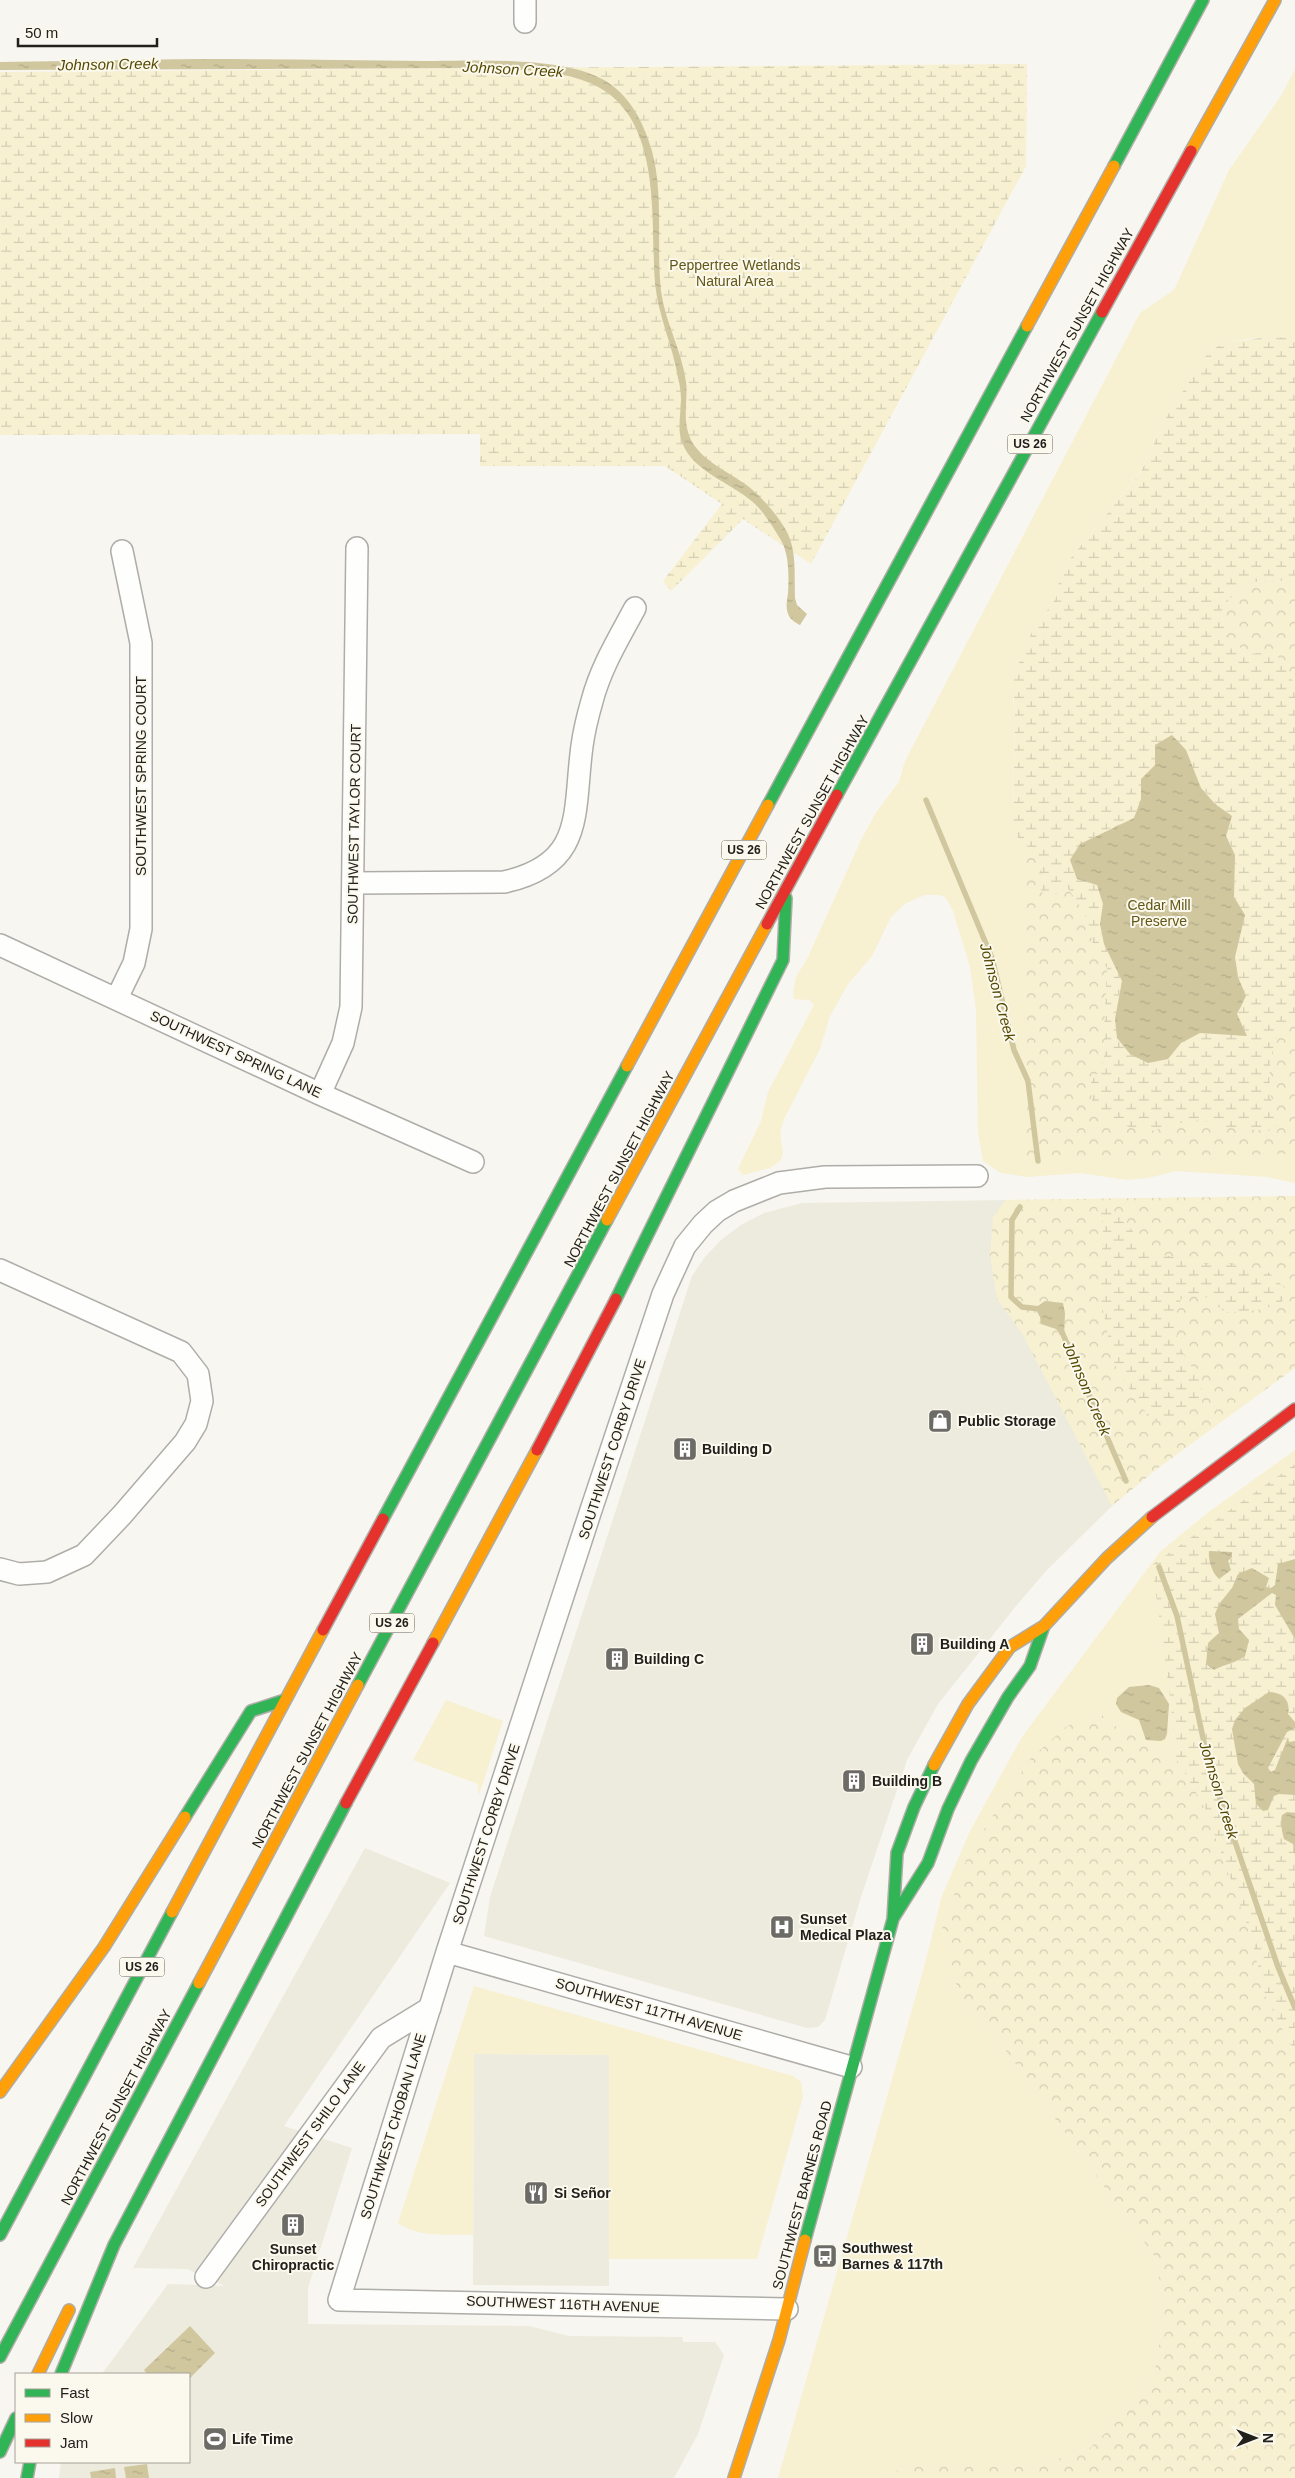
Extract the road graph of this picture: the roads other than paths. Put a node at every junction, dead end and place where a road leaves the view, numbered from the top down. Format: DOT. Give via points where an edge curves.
graph roads {
  1 [pos="525,0"];
  2 [pos="1203,0"];
  3 [pos="1275,0"];
  4 [pos="525,22"];
  5 [pos="357,548"];
  6 [pos="122,551"];
  7 [pos="635,608"];
  8 [pos="353,883"];
  9 [pos="787,890"];
  10 [pos="0,945"];
  11 [pos="117,998"];
  12 [pos="320,1094"];
  13 [pos="473,1162"];
  14 [pos="976,1176"];
  15 [pos="0,1270"];
  16 [pos="1295,1409"];
  17 [pos="0,1569"];
  18 [pos="1044,1626"];
  19 [pos="285,1700"];
  20 [pos="953,1728"];
  21 [pos="971,1761"];
  22 [pos="893,1918"];
  23 [pos="447,1952"];
  24 [pos="430,2008"];
  25 [pos="851,2067"];
  26 [pos="0,2092"];
  27 [pos="0,2235"];
  28 [pos="114,2245"];
  29 [pos="206,2277"];
  30 [pos="86,2281"];
  31 [pos="76,2296"];
  32 [pos="339,2300"];
  33 [pos="787,2309"];
  34 [pos="0,2357"];
  35 [pos="38,2373"];
  36 [pos="61,2373"];
  37 [pos="15,2420"];
  38 [pos="0,2452"];
  39 [pos="30,2463"];
  40 [pos="27,2478"];
  41 [pos="734,2478"];
  1 -- 4 [label="street"];
  2 -- 19 [label="main road, US 26"];
  3 -- 9 [label="main road, NORTHWEST SUNSET HIGHWAY / US 26" via="1109,297"];
  5 -- 8 [label="street, SOUTHWEST TAYLOR COURT"];
  6 -- 11 [label="street, SOUTHWEST SPRING COURT" via="140,643 140,929 134,963"];
  7 -- 8 [label="street" via="602,670 592,701 582,746 576,811 563,849 543,868 504,882"];
  8 -- 12 [label="street, SOUTHWEST TAYLOR COURT" via="351,1007 343,1043"];
  9 -- 28 [label="main road" via="783,960 647,1240 322,1847"];
  9 -- 34 [label="main road, NORTHWEST SUNSET HIGHWAY / US 26"];
  10 -- 11 [label="street, SOUTHWEST SPRING LANE"];
  11 -- 12 [label="street, SOUTHWEST SPRING LANE"];
  12 -- 13 [label="street, SOUTHWEST SPRING LANE"];
  14 -- 23 [label="street, SOUTHWEST CORBY DRIVE" via="825,1177 779,1184 717,1211 684,1246 657,1312"];
  15 -- 17 [label="street" via="181,1352 198,1374 202,1401 196,1424 184,1442 84,1555 47,1572 20,1574"];
  16 -- 18 [label="main road, SOUTHWEST BARNES ROAD" via="1161,1508 1106,1558"];
  18 -- 20 [label="main road, SOUTHWEST BARNES ROAD" via="1010,1647"];
  18 -- 21 [label="main road, SOUTHWEST BARNES ROAD" via="1030,1666"];
  19 -- 26 [label="main road" via="251,1711 104,1947"];
  19 -- 27 [label="main road, US 26"];
  20 -- 21 [label="main road"];
  20 -- 22 [label="main road, SOUTHWEST BARNES ROAD" via="927,1778 897,1853"];
  21 -- 22 [label="main road, SOUTHWEST BARNES ROAD" via="928,1863"];
  22 -- 25 [label="main road, SOUTHWEST BARNES ROAD"];
  23 -- 24 [label="street, SOUTHWEST CHOBAN LANE"];
  23 -- 25 [label="street, SOUTHWEST 117TH AVENUE"];
  24 -- 29 [label="street, SOUTHWEST SHILO LANE" via="381,2038"];
  24 -- 32 [label="street, SOUTHWEST CHOBAN LANE"];
  25 -- 33 [label="main road, SOUTHWEST BARNES ROAD"];
  28 -- 30 [label="main road"];
  28 -- 36 [label="main road"];
  31 -- 35 [label="main road"];
  32 -- 33 [label="street, SOUTHWEST 116TH AVENUE"];
  33 -- 41 [label="main road, SOUTHWEST BARNES ROAD"];
  37 -- 38 [label="main road"];
  39 -- 40 [label="main road"];
}
